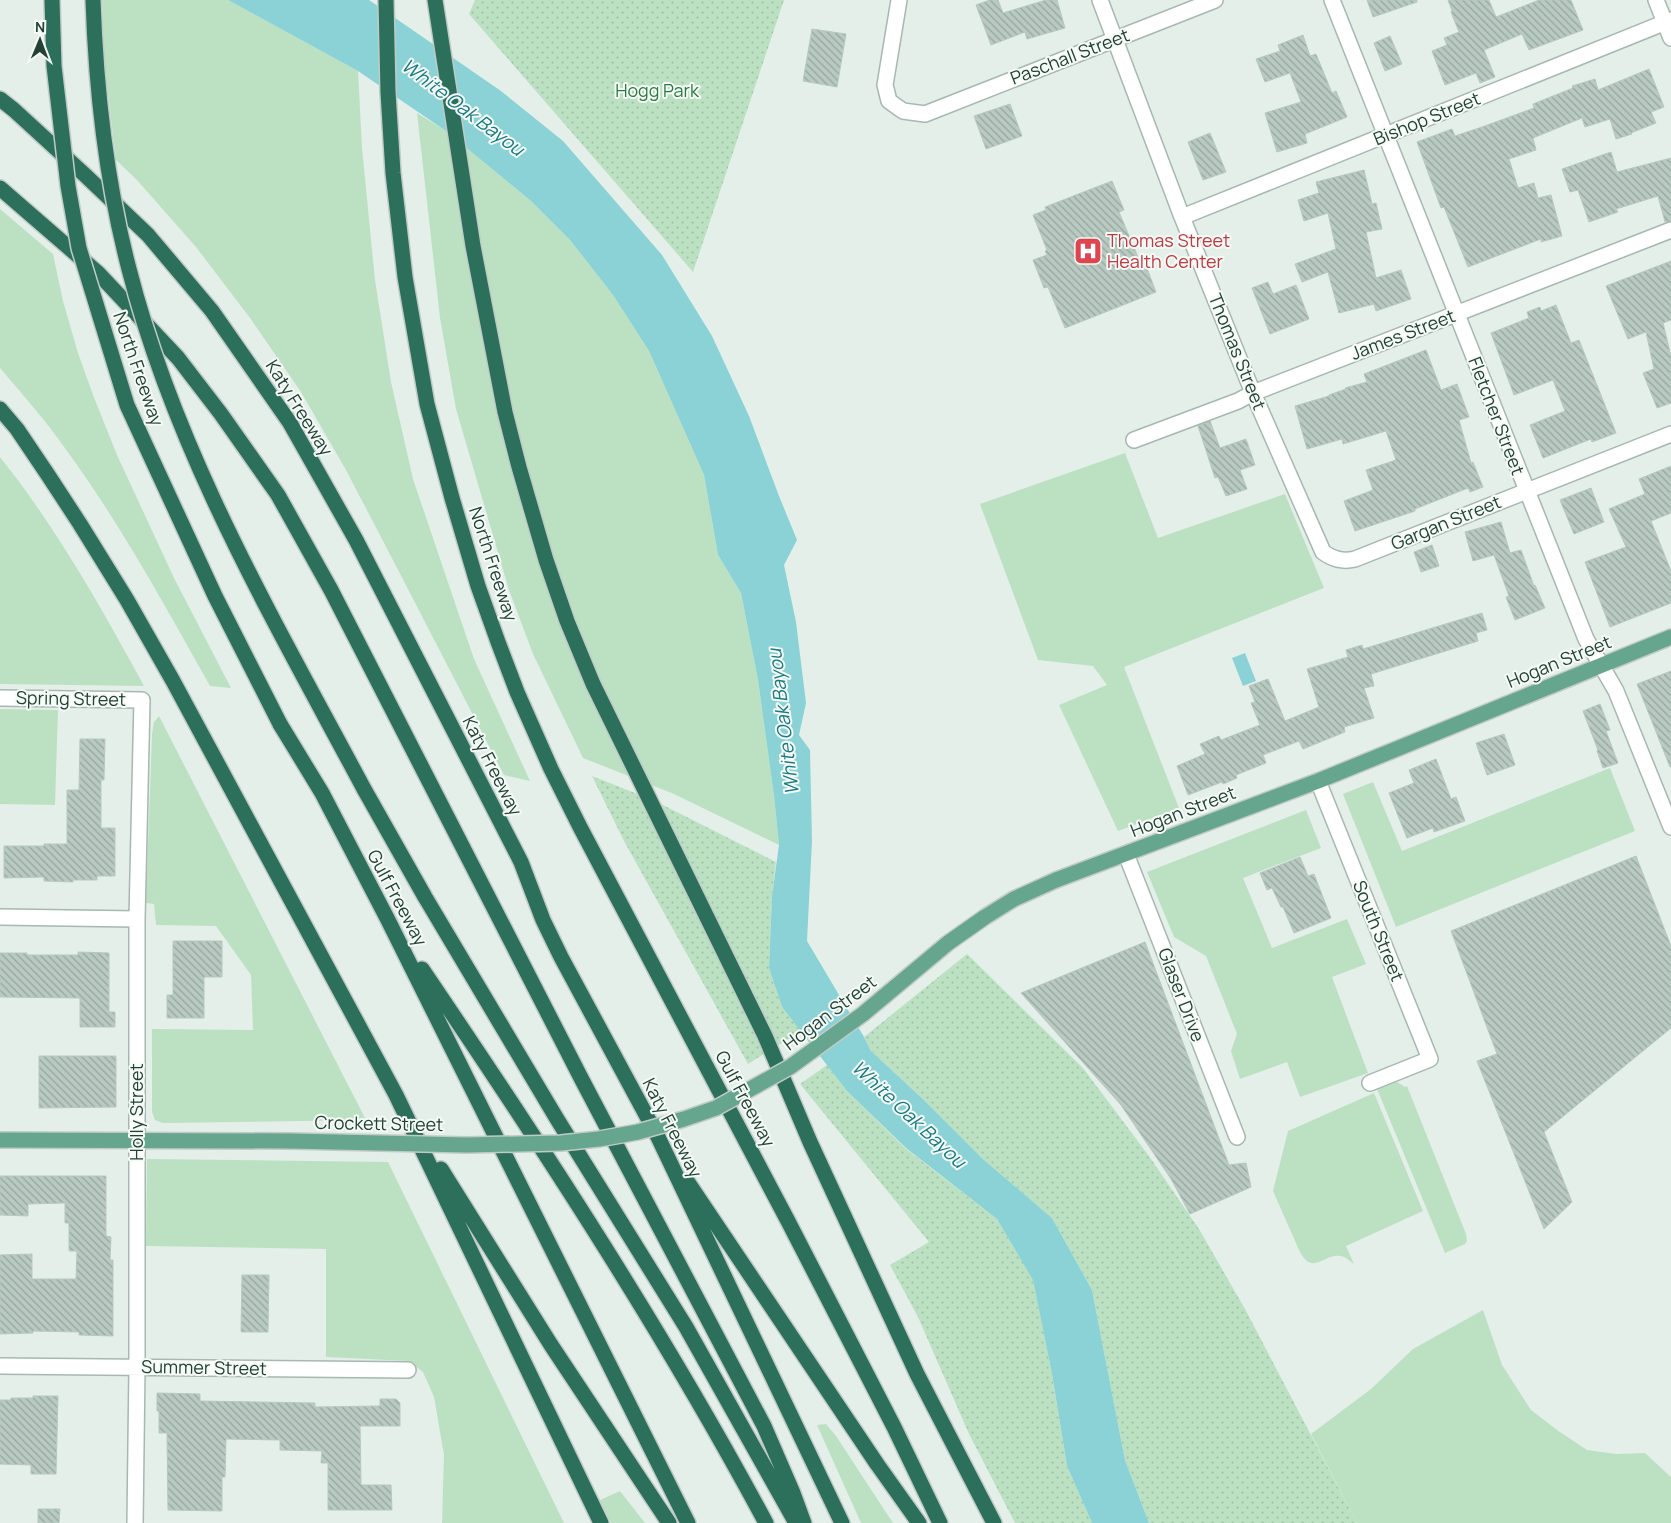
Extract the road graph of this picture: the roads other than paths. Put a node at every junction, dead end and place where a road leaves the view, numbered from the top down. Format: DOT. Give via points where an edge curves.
graph roads {
  1 [pos="52,0"];
  2 [pos="93,0"];
  3 [pos="386,0"];
  4 [pos="435,0"];
  5 [pos="899,0"];
  6 [pos="1100,0"];
  7 [pos="1215,0"];
  8 [pos="1332,0"];
  9 [pos="1656,0"];
  10 [pos="1668,22"];
  11 [pos="1671,38"];
  12 [pos="1115,39"];
  13 [pos="0,99"];
  14 [pos="1386,136"];
  15 [pos="0,188"];
  16 [pos="1182,217"];
  17 [pos="1671,230"];
  18 [pos="1457,314"];
  19 [pos="1253,393"];
  20 [pos="0,409"];
  21 [pos="1671,434"];
  22 [pos="1134,440"];
  23 [pos="1526,491"];
  24 [pos="1331,558"];
  25 [pos="1671,637"];
  26 [pos="1601,664"];
  27 [pos="517,692"];
  28 [pos="0,698"];
  29 [pos="142,700"];
  30 [pos="280,724"];
  31 [pos="1318,781"];
  32 [pos="1671,826"];
  33 [pos="1126,854"];
  34 [pos="0,917"];
  35 [pos="137,919"];
  36 [pos="388,920"];
  37 [pos="1370,1083"];
  38 [pos="748,1091"];
  39 [pos="396,1095"];
  40 [pos="658,1137"];
  41 [pos="1237,1137"];
  42 [pos="0,1140"];
  43 [pos="137,1141"];
  44 [pos="0,1366"];
  45 [pos="137,1367"];
  46 [pos="408,1370"];
  47 [pos="135,1523"];
  48 [pos="601,1523"];
  49 [pos="669,1523"];
  50 [pos="688,1523"];
  51 [pos="766,1523"];
  52 [pos="796,1523"];
  53 [pos="804,1523"];
  54 [pos="842,1523"];
  55 [pos="919,1523"];
  56 [pos="940,1523"];
  57 [pos="994,1523"];
  1 -- 30 [label="highway, North Freeway, bridge" via="54,66 79,248 128,405 215,596"];
  2 -- 52 [label="highway, bridge" via="101,121 111,190 128,269 168,392 223,518 364,789 425,897 686,1327"];
  3 -- 27 [label="highway, North Freeway" via="393,173 405,278 428,404 478,586"];
  4 -- 57 [label="highway" via="473,246 494,355 519,468 567,621 593,684 765,1036 917,1374"];
  5 -- 12 [label="street, Paschall Street" via="885,84 889,101 903,111 925,114"];
  6 -- 12 [label="street, Thomas Street"];
  7 -- 12 [label="street, Paschall Street"];
  8 -- 14 [label="street, Fletcher Street"];
  9 -- 10 [label="street"];
  10 -- 11 [label="street"];
  10 -- 14 [label="street, Bishop Street"];
  12 -- 16 [label="street, Thomas Street"];
  13 -- 40 [label="highway, Katy Freeway" via="148,235 212,311 290,422 356,540 521,862 561,957"];
  14 -- 16 [label="street, Bishop Street"];
  14 -- 18 [label="street, Fletcher Street"];
  15 -- 53 [label="highway, bridge" via="98,273 178,358 278,495 331,590 764,1426"];
  16 -- 19 [label="street, Thomas Street"];
  17 -- 18 [label="street, James Street"];
  18 -- 19 [label="street, James Street"];
  18 -- 23 [label="street, Fletcher Street"];
  19 -- 22 [label="street, James Street"];
  19 -- 24 [label="street, Thomas Street" via="1323,552"];
  20 -- 39 [label="highway" via="48,475 127,600"];
  21 -- 23 [label="street, Gargan Street"];
  23 -- 24 [label="street, Gargan Street" via="1354,559"];
  23 -- 26 [label="street, Fletcher Street" via="1586,640"];
  25 -- 26 [label="main road, Hogan Street"];
  26 -- 31 [label="main road, Hogan Street"];
  26 -- 32 [label="street, Fletcher Street" via="1616,691"];
  27 -- 56 [label="highway, Gulf Freeway" via="580,827 789,1223"];
  28 -- 29 [label="street, Spring Street"];
  29 -- 35 [label="street, Holly Street"];
  30 -- 36 [label="highway, Gulf Freeway" via="322,793"];
  31 -- 33 [label="main road, Hogan Street"];
  31 -- 37 [label="street, South Street" via="1430,1059"];
  33 -- 38 [label="main road, Hogan Street, bridge" via="1056,880 1014,899 985,917 948,943 856,1019 790,1067"];
  33 -- 41 [label="street, Glaser Drive"];
  34 -- 35 [label="street"];
  35 -- 43 [label="street, Holly Street"];
  36 -- 50 [label="highway, Gulf Freeway"];
  36 -- 51 [label="highway" via="509,1099 642,1306"];
  38 -- 43 [label="main road, Crockett Street, bridge" via="716,1108 638,1132 562,1143"];
  39 -- 48 [label="highway"];
  39 -- 49 [label="highway" via="546,1337"];
  40 -- 54 [label="highway, Katy Freeway"];
  40 -- 55 [label="highway"];
  42 -- 43 [label="main road, Crockett Street"];
  43 -- 45 [label="street, Holly Street"];
  44 -- 45 [label="street, Summer Street"];
  45 -- 46 [label="street, Summer Street"];
  45 -- 47 [label="street, Holly Street"];
}
